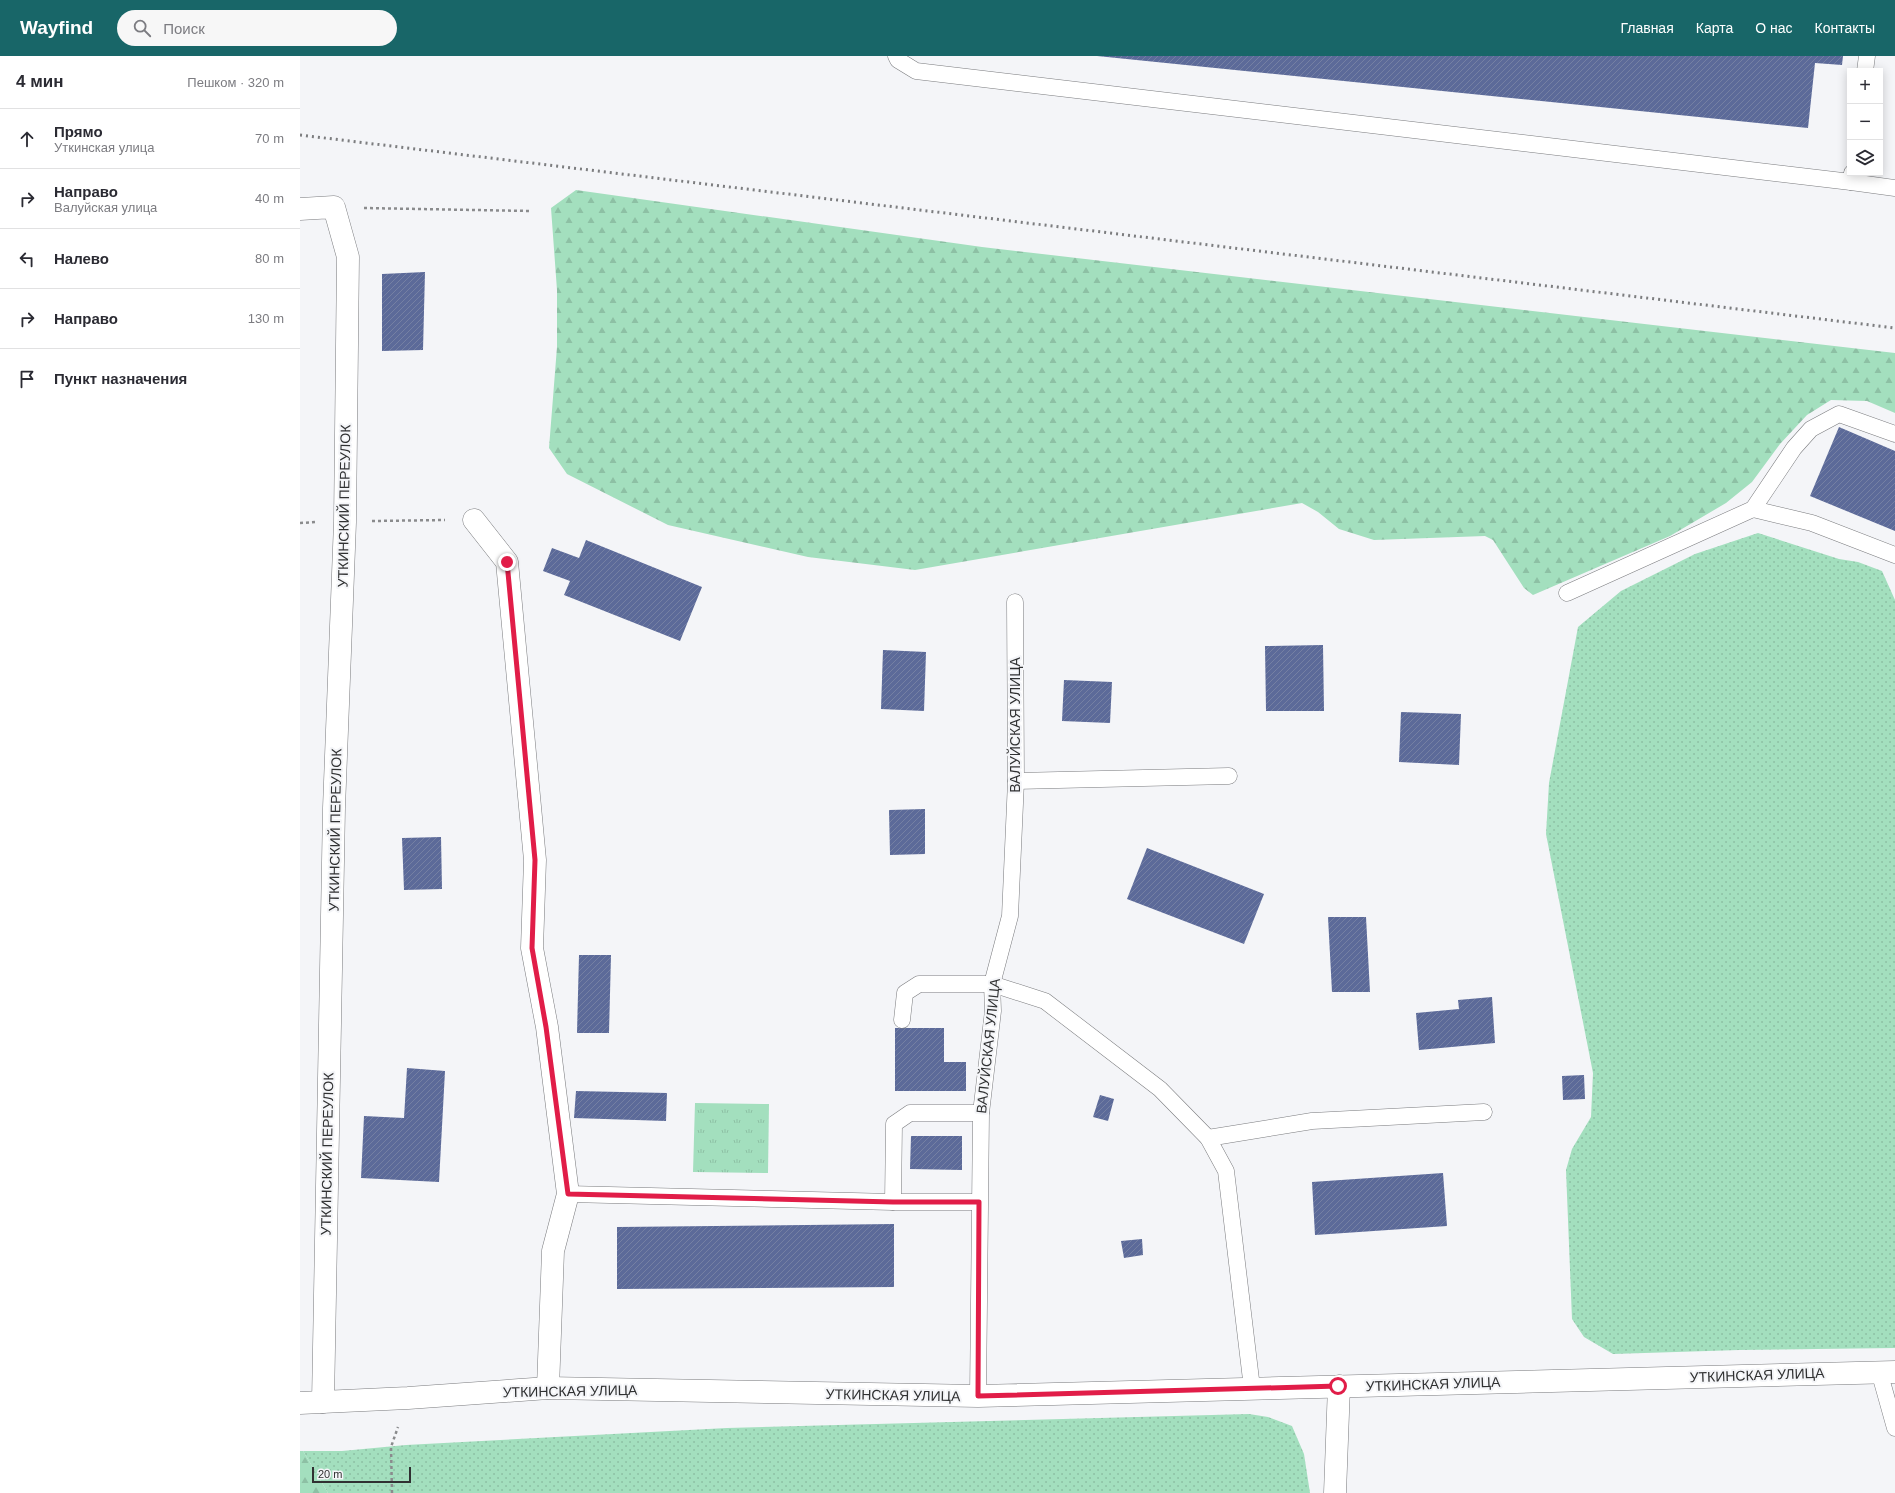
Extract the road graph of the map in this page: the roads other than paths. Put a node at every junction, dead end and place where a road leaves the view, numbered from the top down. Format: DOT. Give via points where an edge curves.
graph roads {
  1 [pos="896,56"];
  2 [pos="1867,56"];
  3 [pos="1865,68"];
  4 [pos="1851,177"];
  5 [pos="1895,188"];
  6 [pos="300,209"];
  7 [pos="1895,434"];
  8 [pos="1753,509"];
  9 [pos="474,520"];
  10 [pos="1895,555"];
  11 [pos="1567,593"];
  12 [pos="1015,602"];
  13 [pos="1229,776"];
  14 [pos="1016,781"];
  15 [pos="992,984"];
  16 [pos="902,1020"];
  17 [pos="1484,1112"];
  18 [pos="980,1113"];
  19 [pos="1208,1138"];
  20 [pos="568,1194"];
  21 [pos="893,1202"];
  22 [pos="979,1202"];
  23 [pos="1887,1372"];
  24 [pos="1338,1386"];
  25 [pos="548,1388"];
  26 [pos="1252,1388"];
  27 [pos="978,1396"];
  28 [pos="323,1402"];
  29 [pos="300,1403"];
  30 [pos="1895,1428"];
  31 [pos="1335,1493"];
  1 -- 4 [label="lane" via="916,71"];
  2 -- 3 [label="lane"];
  4 -- 5 [label="lane"];
  6 -- 28 [label="street, УТКИНСКИЙ ПЕРЕУЛОК" via="334,207 348,257 345,522 334,816"];
  7 -- 8 [label="lane" via="1839,414 1811,429 1794,448"];
  8 -- 10 [label="lane" via="1812,523"];
  8 -- 11 [label="lane"];
  9 -- 20 [label="street" via="507,562 535,860 532,948 546,1027"];
  12 -- 14 [label="lane, ВАЛУЙСКАЯ УЛИЦА"];
  13 -- 14 [label="lane"];
  14 -- 15 [label="lane, ВАЛУЙСКАЯ УЛИЦА" via="1010,916"];
  15 -- 16 [label="lane" via="919,984 906,993"];
  15 -- 18 [label="lane, ВАЛУЙСКАЯ УЛИЦА" via="993,1011"];
  15 -- 19 [label="lane" via="1045,1000 1160,1089"];
  17 -- 19 [label="lane" via="1312,1121"];
  18 -- 21 [label="lane" via="910,1113 894,1124"];
  18 -- 22 [label="lane, ВАЛУЙСКАЯ УЛИЦА"];
  19 -- 26 [label="lane" via="1226,1171"];
  20 -- 21 [label="lane"];
  20 -- 25 [label="street" via="554,1251"];
  21 -- 22 [label="lane"];
  22 -- 27 [label="lane, ВАЛУЙСКАЯ УЛИЦА"];
  23 -- 24 [label="street, УТКИНСКАЯ УЛИЦА"];
  23 -- 30 [label="lane"];
  24 -- 26 [label="street, УТКИНСКАЯ УЛИЦА"];
  24 -- 31 [label="street"];
  25 -- 27 [label="street, УТКИНСКАЯ УЛИЦА"];
  25 -- 28 [label="street, УТКИНСКАЯ УЛИЦА"];
  26 -- 27 [label="street, УТКИНСКАЯ УЛИЦА"];
  28 -- 29 [label="street, УТКИНСКАЯ УЛИЦА"];
}
